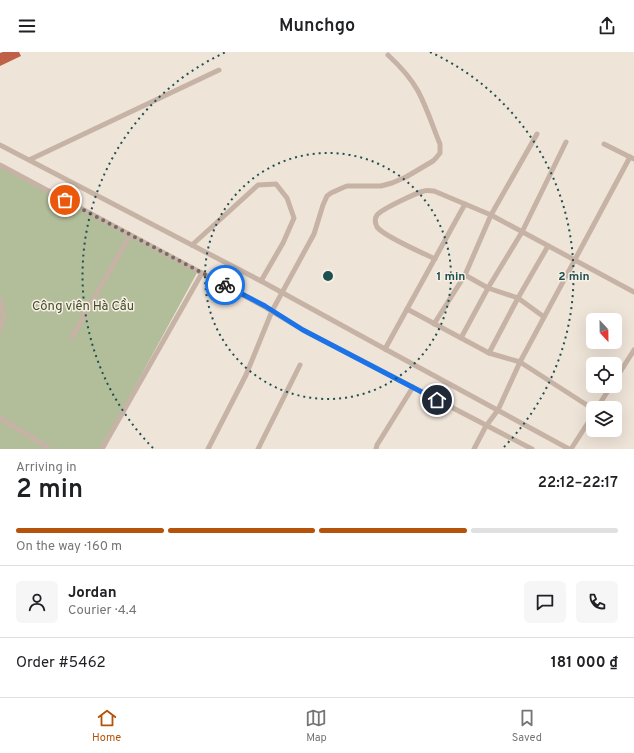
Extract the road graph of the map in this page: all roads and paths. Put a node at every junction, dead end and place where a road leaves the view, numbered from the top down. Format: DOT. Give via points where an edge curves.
graph roads {
  1 [pos="388,55"];
  2 [pos="219,70"];
  3 [pos="537,134"];
  4 [pos="566,142"];
  5 [pos="604,144"];
  6 [pos="0,145"];
  7 [pos="632,158"];
  8 [pos="29,160"];
  9 [pos="0,165"];
  10 [pos="465,204"];
  11 [pos="491,215"];
  12 [pos="522,232"];
  13 [pos="130,235"];
  14 [pos="192,245"];
  15 [pos="548,246"];
  16 [pos="434,258"];
  17 [pos="575,260"];
  18 [pos="202,273"];
  19 [pos="465,275"];
  20 [pos="263,282"];
  21 [pos="488,288"];
  22 [pos="281,292"];
  23 [pos="634,292"];
  24 [pos="518,298"];
  25 [pos="0,299"];
  26 [pos="407,309"];
  27 [pos="271,310"];
  28 [pos="544,317"];
  29 [pos="434,324"];
  30 [pos="0,330"];
  31 [pos="72,336"];
  32 [pos="461,338"];
  33 [pos="385,349"];
  34 [pos="634,350"];
  35 [pos="489,353"];
  36 [pos="520,362"];
  37 [pos="300,365"];
  38 [pos="622,369"];
  39 [pos="413,387"];
  40 [pos="586,404"];
  41 [pos="498,410"];
  42 [pos="0,418"];
  43 [pos="586,425"];
  44 [pos="486,426"];
  45 [pos="48,449"];
  46 [pos="102,449"];
  47 [pos="208,449"];
  48 [pos="258,449"];
  49 [pos="376,449"];
  50 [pos="474,449"];
  51 [pos="532,449"];
  52 [pos="570,449"];
  1 -- 22 [label="lane" via="409,77 418,92 440,144 440,152 434,160 392,183 381,186 347,186 328,194 314,234"];
  2 -- 8 [label="lane"];
  3 -- 11 [label="lane"];
  4 -- 12 [label="lane"];
  5 -- 7 [label="lane"];
  6 -- 8 [label="lane"];
  7 -- 17 [label="lane"];
  8 -- 14 [label="lane"];
  9 -- 13 [label="lane"];
  10 -- 11 [label="lane"];
  10 -- 16 [label="lane"];
  10 -- 16 [label="lane" via="434,191 424,191 383,210 376,216 377,227 384,233"];
  11 -- 12 [label="lane"];
  11 -- 19 [label="lane"];
  12 -- 15 [label="lane"];
  12 -- 21 [label="lane"];
  13 -- 18 [label="lane"];
  13 -- 31 [label="lane"];
  14 -- 20 [label="lane"];
  14 -- 20 [label="lane" via="258,185 276,184 287,198 294,218"];
  15 -- 17 [label="lane"];
  15 -- 24 [label="lane"];
  16 -- 26 [label="lane"];
  17 -- 23 [label="lane"];
  17 -- 28 [label="lane"];
  18 -- 27 [label="lane"];
  18 -- 46 [label="lane"];
  19 -- 21 [label="lane"];
  19 -- 29 [label="lane"];
  20 -- 22 [label="lane"];
  21 -- 24 [label="lane"];
  21 -- 32 [label="lane"];
  22 -- 27 [label="lane"];
  22 -- 33 [label="lane"];
  24 -- 28 [label="lane"];
  24 -- 35 [label="lane"];
  25 -- 30 [label="lane" via="4,315"];
  26 -- 29 [label="lane"];
  26 -- 33 [label="lane"];
  27 -- 39 [label="lane" via="303,330"];
  27 -- 47 [label="lane" via="246,375"];
  28 -- 36 [label="lane"];
  29 -- 32 [label="lane"];
  32 -- 35 [label="lane"];
  33 -- 41 [label="lane"];
  34 -- 38 [label="lane"];
  35 -- 36 [label="lane"];
  36 -- 40 [label="lane"];
  36 -- 41 [label="lane"];
  37 -- 48 [label="lane"];
  39 -- 44 [label="lane"];
  39 -- 49 [label="lane"];
  41 -- 44 [label="lane"];
  41 -- 52 [label="lane"];
  42 -- 45 [label="lane"];
  43 -- 52 [label="lane"];
  44 -- 50 [label="lane"];
  44 -- 51 [label="lane"];
}
